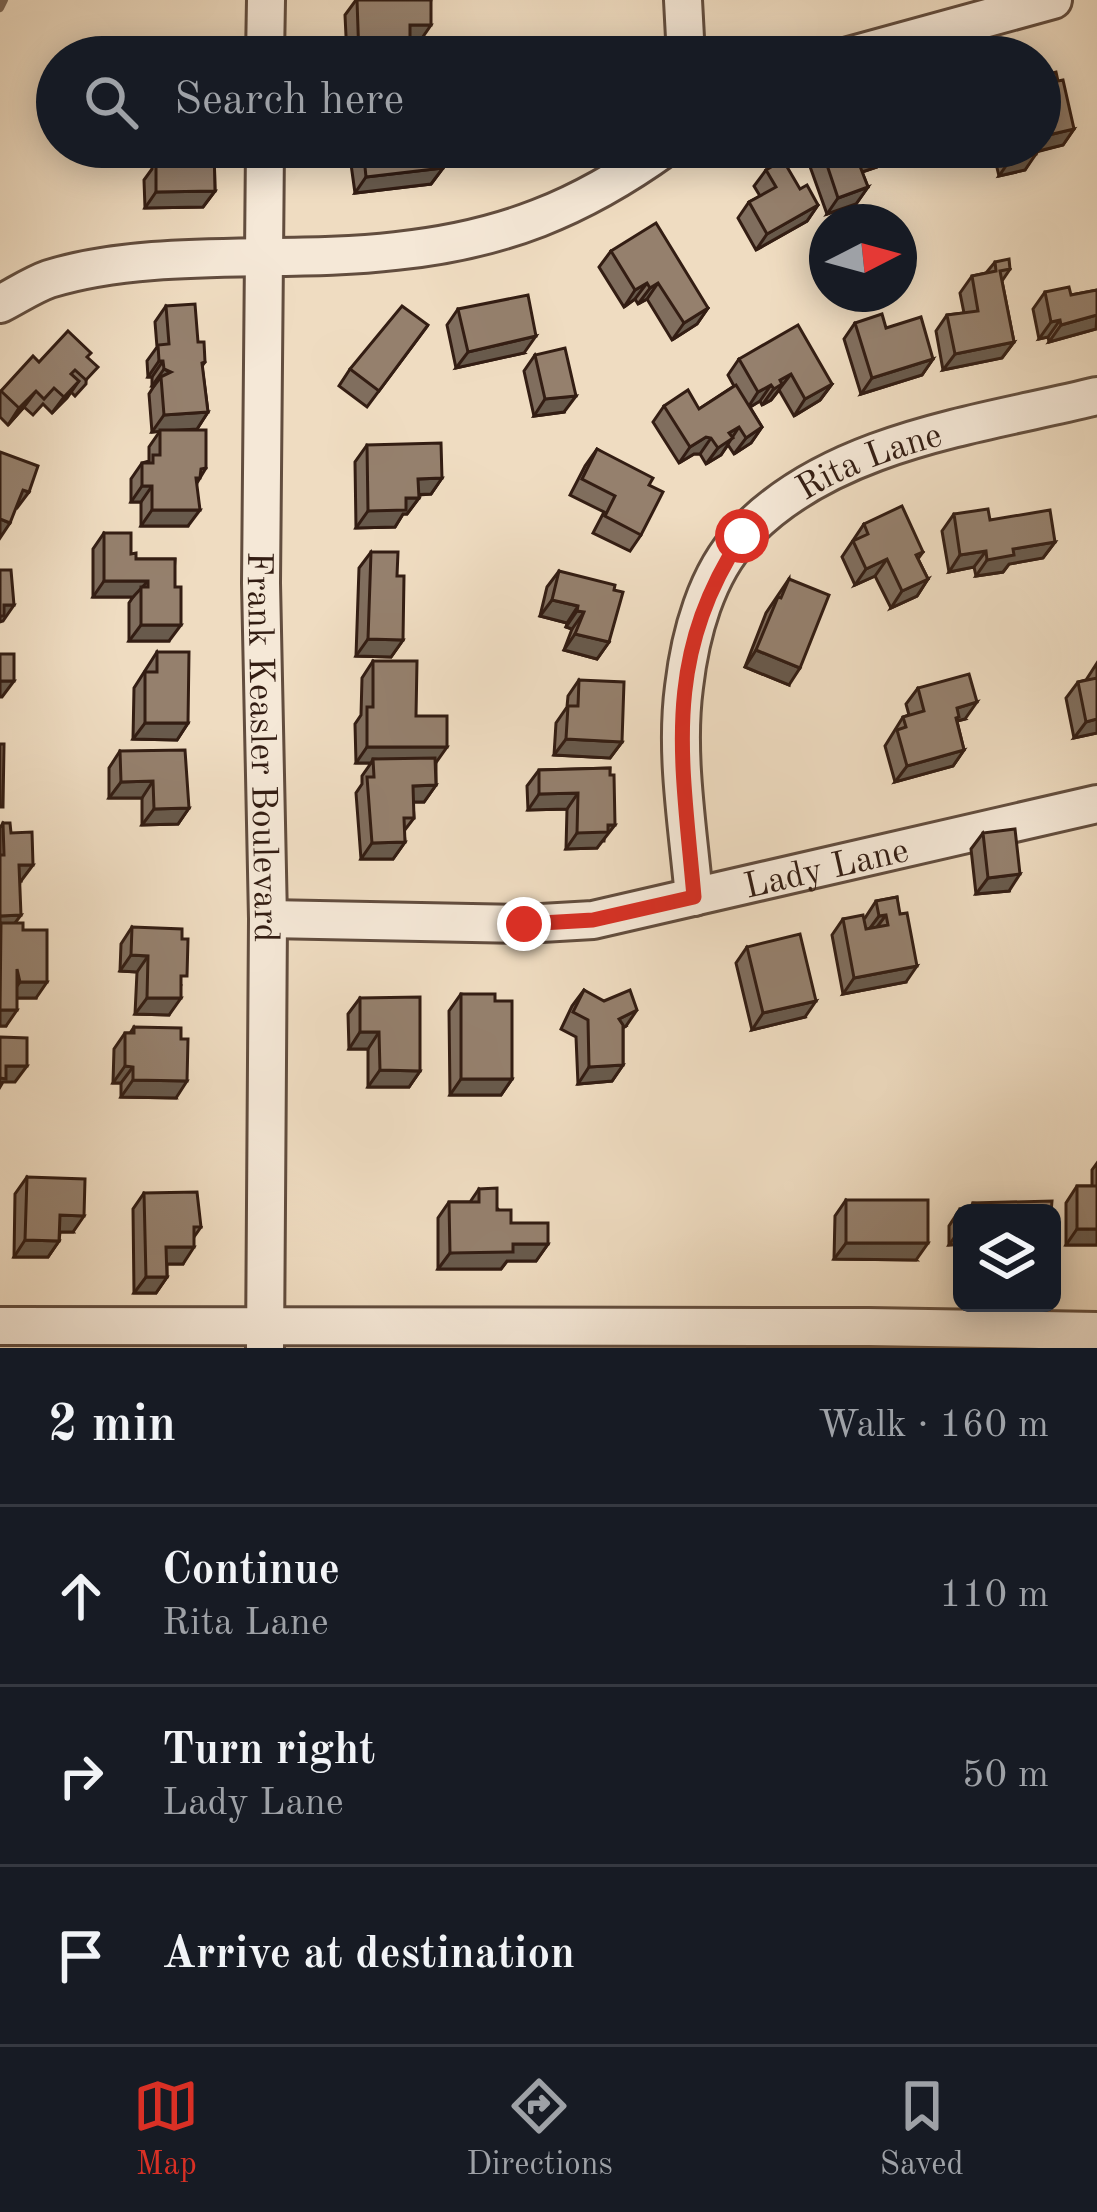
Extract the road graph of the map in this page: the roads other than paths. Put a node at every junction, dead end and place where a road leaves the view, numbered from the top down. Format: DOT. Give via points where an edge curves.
graph roads {
  1 [pos="266,0"];
  2 [pos="683,0"];
  3 [pos="1053,0"];
  4 [pos="266,36"];
  5 [pos="685,36"];
  6 [pos="922,36"];
  7 [pos="265,168"];
  8 [pos="636,168"];
  9 [pos="263,257"];
  10 [pos="0,304"];
  11 [pos="1097,396"];
  12 [pos="1097,805"];
  13 [pos="694,897"];
  14 [pos="268,919"];
  15 [pos="0,1326"];
  16 [pos="1097,1331"];
  17 [pos="265,1337"];
  18 [pos="663,1337"];
  1 -- 4 [label="street"];
  2 -- 5 [label="street"];
  3 -- 6 [label="street"];
  7 -- 9 [label="street, Frank Keasler Boulevard"];
  8 -- 9 [label="street" via="521,227 391,252"];
  9 -- 10 [label="street" via="115,266 47,280"];
  9 -- 14 [label="street, Frank Keasler Boulevard"];
  11 -- 13 [label="street, Rita Lane" via="868,456 785,500 742,536 713,580 683,689"];
  12 -- 13 [label="street, Lady Lane"];
  13 -- 14 [label="street, Lady Lane" via="593,920 524,924"];
  14 -- 17 [label="street, Frank Keasler Boulevard"];
  15 -- 17 [label="street"];
  16 -- 18 [label="street"];
  17 -- 18 [label="street"];
}
